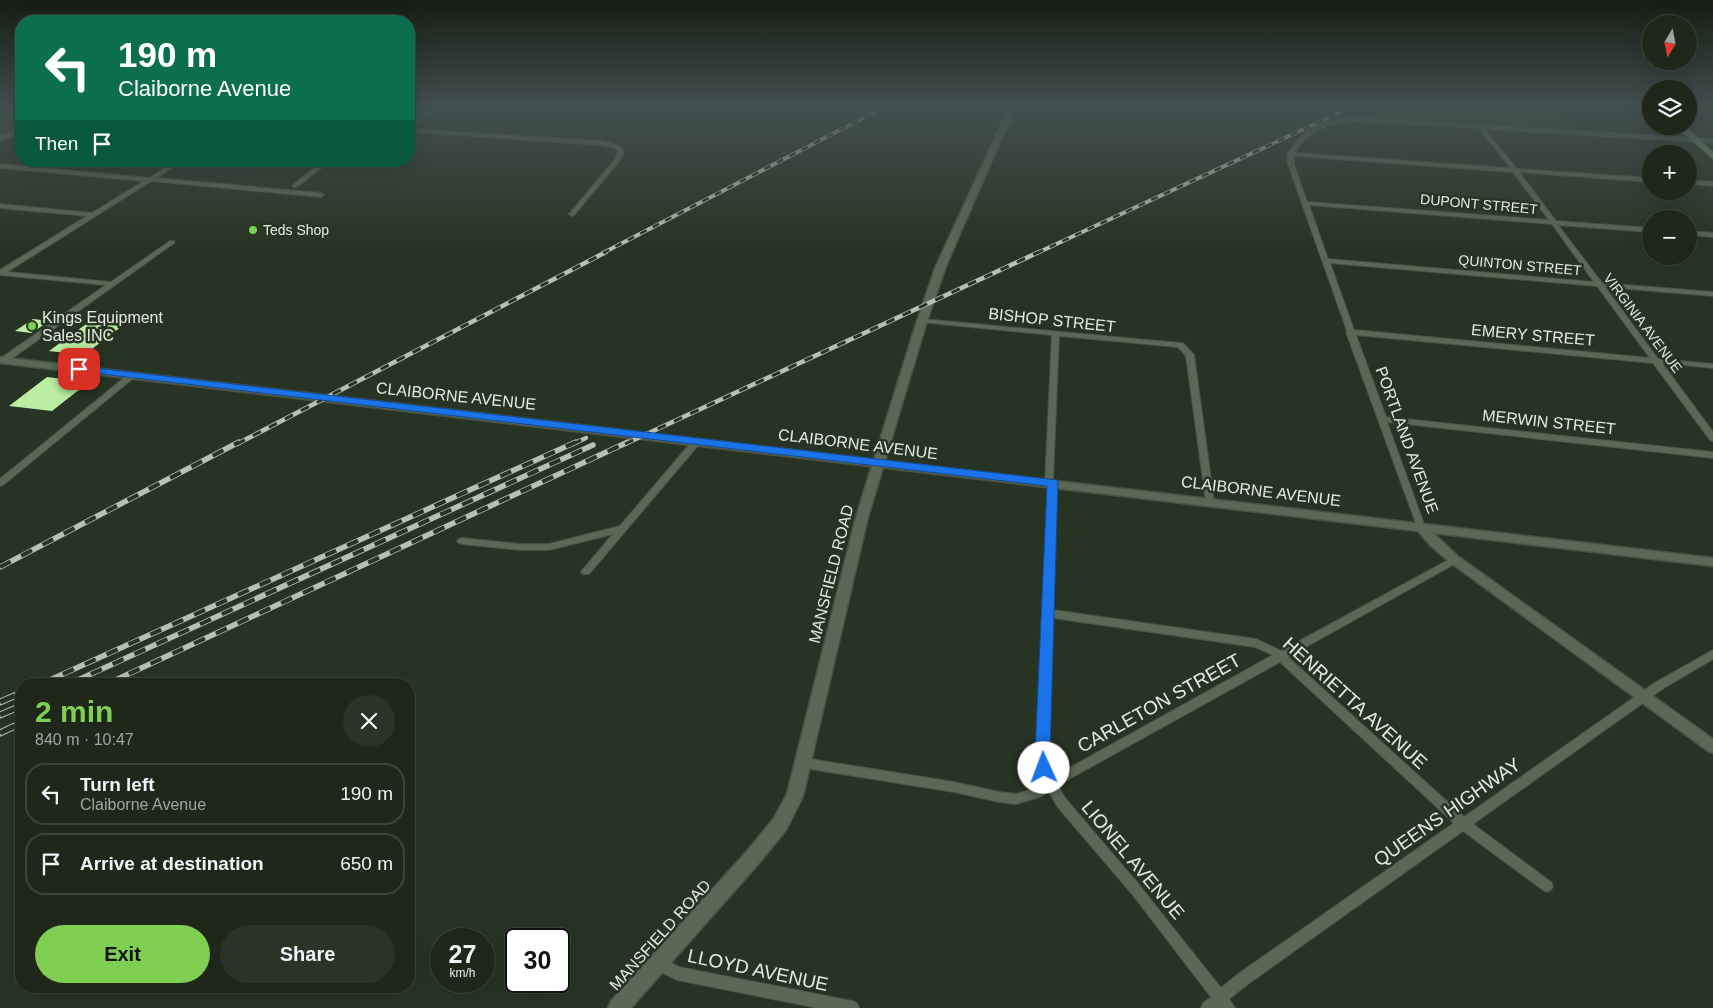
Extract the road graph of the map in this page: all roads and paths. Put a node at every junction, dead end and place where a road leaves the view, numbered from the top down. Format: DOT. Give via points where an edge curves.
graph roads {
  1 [pos="621,152"];
  2 [pos="992,152"];
  3 [pos="1500,152"];
  4 [pos="1290,154"];
  5 [pos="0,166"];
  6 [pos="171,167"];
  7 [pos="319,167"];
  8 [pos="1515,170"];
  9 [pos="152,179"];
  10 [pos="1642,179"];
  11 [pos="1697,183"];
  12 [pos="1713,184"];
  13 [pos="295,186"];
  14 [pos="321,195"];
  15 [pos="1304,203"];
  16 [pos="0,206"];
  17 [pos="572,214"];
  18 [pos="94,215"];
  19 [pos="1552,222"];
  20 [pos="1642,229"];
  21 [pos="1697,234"];
  22 [pos="1713,235"];
  23 [pos="172,242"];
  24 [pos="1325,261"];
  25 [pos="0,273"];
  26 [pos="114,284"];
  27 [pos="1598,284"];
  28 [pos="1713,294"];
  29 [pos="922,321"];
  30 [pos="1350,332"];
  31 [pos="1056,334"];
  32 [pos="2,360"];
  33 [pos="1655,360"];
  34 [pos="1713,366"];
  35 [pos="133,375"];
  36 [pos="1382,419"];
  37 [pos="1713,438"];
  38 [pos="696,441"];
  39 [pos="1713,454"];
  40 [pos="878,462"];
  41 [pos="1051,482"];
  42 [pos="0,483"];
  43 [pos="1210,502"];
  44 [pos="1421,527"];
  45 [pos="622,528"];
  46 [pos="462,541"];
  47 [pos="1455,560"];
  48 [pos="1713,562"];
  49 [pos="586,572"];
  50 [pos="1048,613"];
  51 [pos="1713,654"];
  52 [pos="1281,656"];
  53 [pos="1644,697"];
  54 [pos="1713,747"];
  55 [pos="804,763"];
  56 [pos="1050,784"];
  57 [pos="1463,824"];
  58 [pos="1547,886"];
  59 [pos="658,963"];
  60 [pos="1220,998"];
  61 [pos="618,1008"];
  62 [pos="852,1008"];
  63 [pos="1208,1008"];
  64 [pos="1228,1008"];
  1 -- 17 [label="street"];
  2 -- 29 [label="main road, MANSFIELD ROAD" via="941,266"];
  3 -- 8 [label="street, VIRGINIA AVENUE"];
  4 -- 8 [label="street"];
  4 -- 15 [label="street, PORTLAND AVENUE"];
  5 -- 9 [label="street"];
  6 -- 9 [label="street"];
  7 -- 13 [label="street"];
  8 -- 10 [label="street"];
  8 -- 19 [label="street, VIRGINIA AVENUE"];
  9 -- 14 [label="street"];
  9 -- 18 [label="street"];
  11 -- 12 [label="street"];
  15 -- 19 [label="street, DUPONT STREET"];
  15 -- 24 [label="street, PORTLAND AVENUE"];
  16 -- 18 [label="street"];
  18 -- 25 [label="street"];
  19 -- 20 [label="street, DUPONT STREET"];
  19 -- 27 [label="street, VIRGINIA AVENUE"];
  21 -- 22 [label="street"];
  23 -- 26 [label="street"];
  24 -- 27 [label="street, QUINTON STREET"];
  24 -- 30 [label="street, PORTLAND AVENUE"];
  25 -- 26 [label="street"];
  26 -- 32 [label="street"];
  27 -- 28 [label="street, QUINTON STREET"];
  27 -- 33 [label="street, VIRGINIA AVENUE"];
  29 -- 31 [label="street, BISHOP STREET"];
  29 -- 40 [label="main road, MANSFIELD ROAD"];
  30 -- 33 [label="street, EMERY STREET"];
  30 -- 36 [label="street, PORTLAND AVENUE"];
  31 -- 41 [label="street, LIONEL AVENUE"];
  31 -- 43 [label="street, BISHOP STREET" via="1180,346 1190,355"];
  32 -- 35 [label="street, CLAIBORNE AVENUE"];
  33 -- 34 [label="street, EMERY STREET"];
  33 -- 37 [label="street, VIRGINIA AVENUE"];
  35 -- 38 [label="street, CLAIBORNE AVENUE"];
  35 -- 42 [label="street"];
  36 -- 39 [label="street, MERWIN STREET"];
  36 -- 44 [label="street, PORTLAND AVENUE"];
  38 -- 40 [label="street, CLAIBORNE AVENUE"];
  38 -- 45 [label="street"];
  40 -- 41 [label="street, CLAIBORNE AVENUE"];
  40 -- 55 [label="main road, MANSFIELD ROAD"];
  41 -- 43 [label="street, CLAIBORNE AVENUE"];
  41 -- 50 [label="street, LIONEL AVENUE"];
  43 -- 44 [label="street, CLAIBORNE AVENUE"];
  44 -- 47 [label="street, PORTLAND AVENUE"];
  44 -- 48 [label="street, CLAIBORNE AVENUE"];
  45 -- 46 [label="street" via="549,547"];
  45 -- 49 [label="street"];
  47 -- 52 [label="street, CARLETON STREET"];
  47 -- 53 [label="street, PORTLAND AVENUE"];
  50 -- 52 [label="street, HENRIETTA AVENUE" via="1256,643"];
  50 -- 56 [label="street, LIONEL AVENUE" via="1043,753"];
  51 -- 53 [label="street, QUEENS HIGHWAY"];
  52 -- 56 [label="street, CARLETON STREET"];
  52 -- 57 [label="street, HENRIETTA AVENUE"];
  53 -- 54 [label="street, PORTLAND AVENUE"];
  53 -- 57 [label="street, QUEENS HIGHWAY"];
  55 -- 56 [label="street, CARLETON STREET" via="999,797 1033,795"];
  55 -- 59 [label="main road, MANSFIELD ROAD" via="795,796 780,824"];
  56 -- 60 [label="street, LIONEL AVENUE" via="1061,802 1136,890"];
  57 -- 58 [label="street, HENRIETTA AVENUE"];
  57 -- 60 [label="street, QUEENS HIGHWAY"];
  59 -- 61 [label="main road, MANSFIELD ROAD"];
  59 -- 62 [label="street, LLOYD AVENUE" via="677,973"];
  60 -- 63 [label="street, QUEENS HIGHWAY"];
  60 -- 64 [label="street, LIONEL AVENUE"];
}
